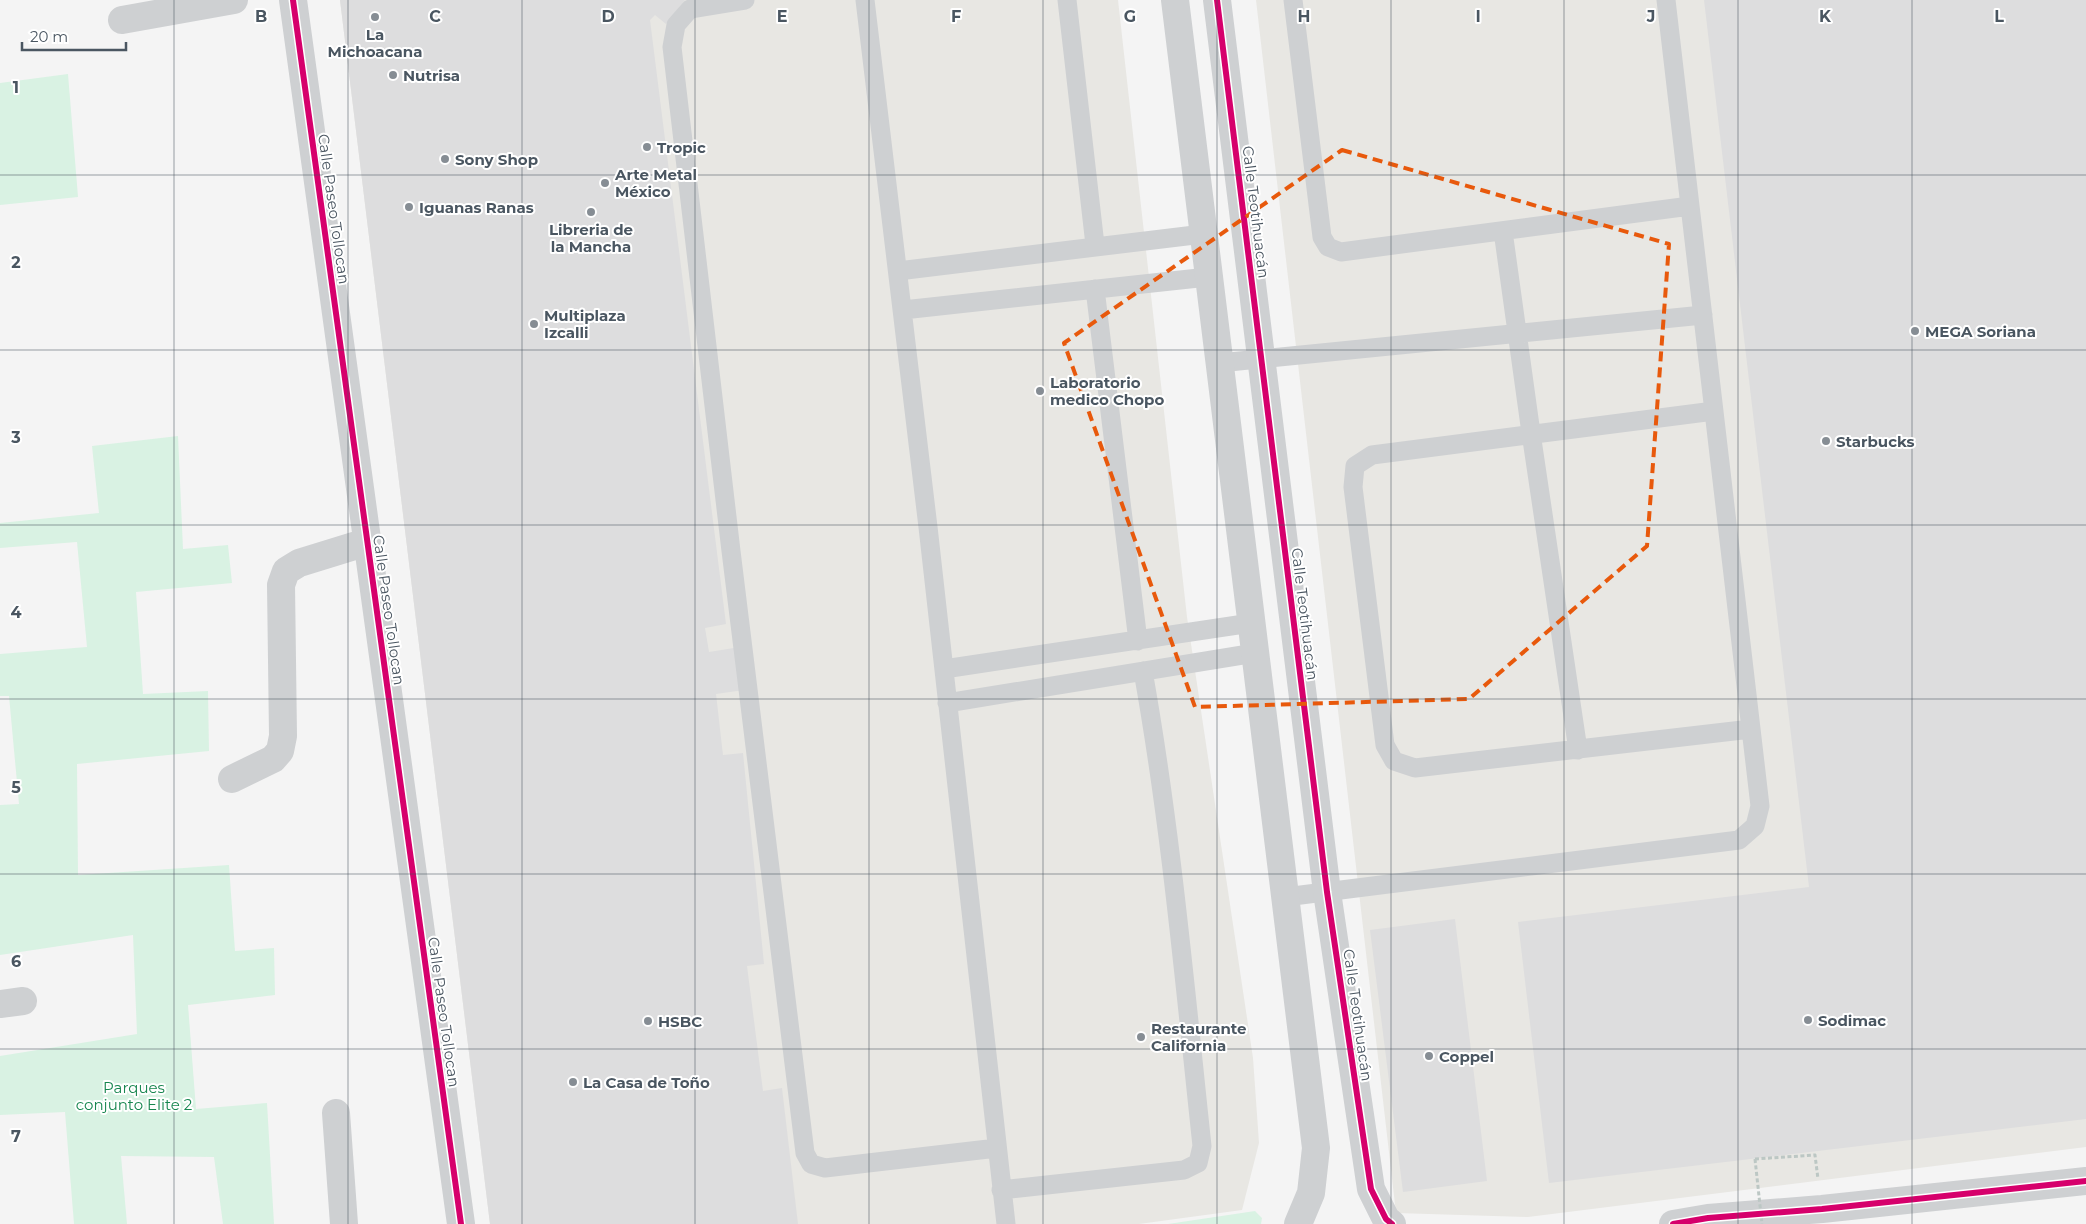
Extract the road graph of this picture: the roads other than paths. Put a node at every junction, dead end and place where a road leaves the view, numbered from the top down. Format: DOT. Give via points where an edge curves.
graph roads {
  1 [pos="234,0"];
  2 [pos="293,0"];
  3 [pos="745,0"];
  4 [pos="865,0"];
  5 [pos="1067,0"];
  6 [pos="1175,0"];
  7 [pos="1217,0"];
  8 [pos="1292,0"];
  9 [pos="1666,0"];
  10 [pos="122,20"];
  11 [pos="1690,206"];
  12 [pos="1503,231"];
  13 [pos="1203,234"];
  14 [pos="1095,245"];
  15 [pos="898,271"];
  16 [pos="1208,277"];
  17 [pos="1095,289"];
  18 [pos="903,310"];
  19 [pos="1703,315"];
  20 [pos="1518,334"];
  21 [pos="1262,359"];
  22 [pos="1219,363"];
  23 [pos="1714,411"];
  24 [pos="1531,433"];
  25 [pos="367,542"];
  26 [pos="1251,624"];
  27 [pos="1138,641"];
  28 [pos="1255,653"];
  29 [pos="944,669"];
  30 [pos="1143,671"];
  31 [pos="948,703"];
  32 [pos="1751,729"];
  33 [pos="1578,750"];
  34 [pos="232,779"];
  35 [pos="1327,892"];
  36 [pos="1285,897"];
  37 [pos="336,1113"];
  38 [pos="997,1148"];
  39 [pos="2086,1181"];
  40 [pos="1001,1190"];
  41 [pos="344,1224"];
  42 [pos="461,1224"];
  43 [pos="1006,1224"];
  44 [pos="1298,1224"];
  45 [pos="1392,1224"];
  46 [pos="1673,1224"];
  1 -- 10 [label="street"];
  2 -- 25 [label="street, Calle Paseo Tollocan"];
  3 -- 38 [label="lane" via="690,9 676,25 672,47 805,1153 811,1164 825,1168"];
  4 -- 15 [label="lane"];
  5 -- 14 [label="lane"];
  6 -- 13 [label="street"];
  7 -- 21 [label="street, Calle Teotihuacán"];
  8 -- 12 [label="lane" via="1322,237 1328,247 1341,252"];
  9 -- 11 [label="lane"];
  11 -- 12 [label="lane"];
  11 -- 19 [label="lane"];
  12 -- 20 [label="lane"];
  13 -- 14 [label="lane"];
  13 -- 16 [label="street"];
  14 -- 15 [label="lane"];
  15 -- 18 [label="lane"];
  16 -- 17 [label="lane"];
  16 -- 22 [label="street"];
  17 -- 18 [label="lane"];
  17 -- 27 [label="lane"];
  18 -- 29 [label="lane"];
  19 -- 20 [label="lane"];
  19 -- 23 [label="lane"];
  20 -- 21 [label="lane"];
  20 -- 24 [label="lane"];
  21 -- 22 [label="lane"];
  21 -- 35 [label="street, Calle Teotihuacán"];
  22 -- 26 [label="street"];
  23 -- 24 [label="lane"];
  23 -- 32 [label="lane"];
  24 -- 33 [label="lane"];
  24 -- 33 [label="lane" via="1372,455 1355,466 1352,487 1385,745 1394,761 1415,768"];
  25 -- 34 [label="street" via="299,562 286,571 281,585 283,736 280,751 273,760"];
  25 -- 42 [label="street, Calle Paseo Tollocan"];
  26 -- 27 [label="lane"];
  26 -- 28 [label="street"];
  27 -- 29 [label="lane"];
  28 -- 30 [label="lane"];
  28 -- 36 [label="street"];
  29 -- 31 [label="lane"];
  30 -- 31 [label="lane"];
  30 -- 40 [label="lane" via="1175,901 1202,1146 1198,1164 1184,1170"];
  31 -- 38 [label="lane"];
  32 -- 33 [label="lane"];
  32 -- 35 [label="lane" via="1760,806 1755,826 1739,840"];
  35 -- 36 [label="lane"];
  35 -- 45 [label="street, Calle Teotihuacán" via="1371,1189 1386,1219"];
  36 -- 44 [label="street" via="1316,1148 1311,1194"];
  37 -- 41 [label="street"];
  38 -- 40 [label="lane"];
  39 -- 46 [label="street"];
  40 -- 43 [label="lane"];
}
